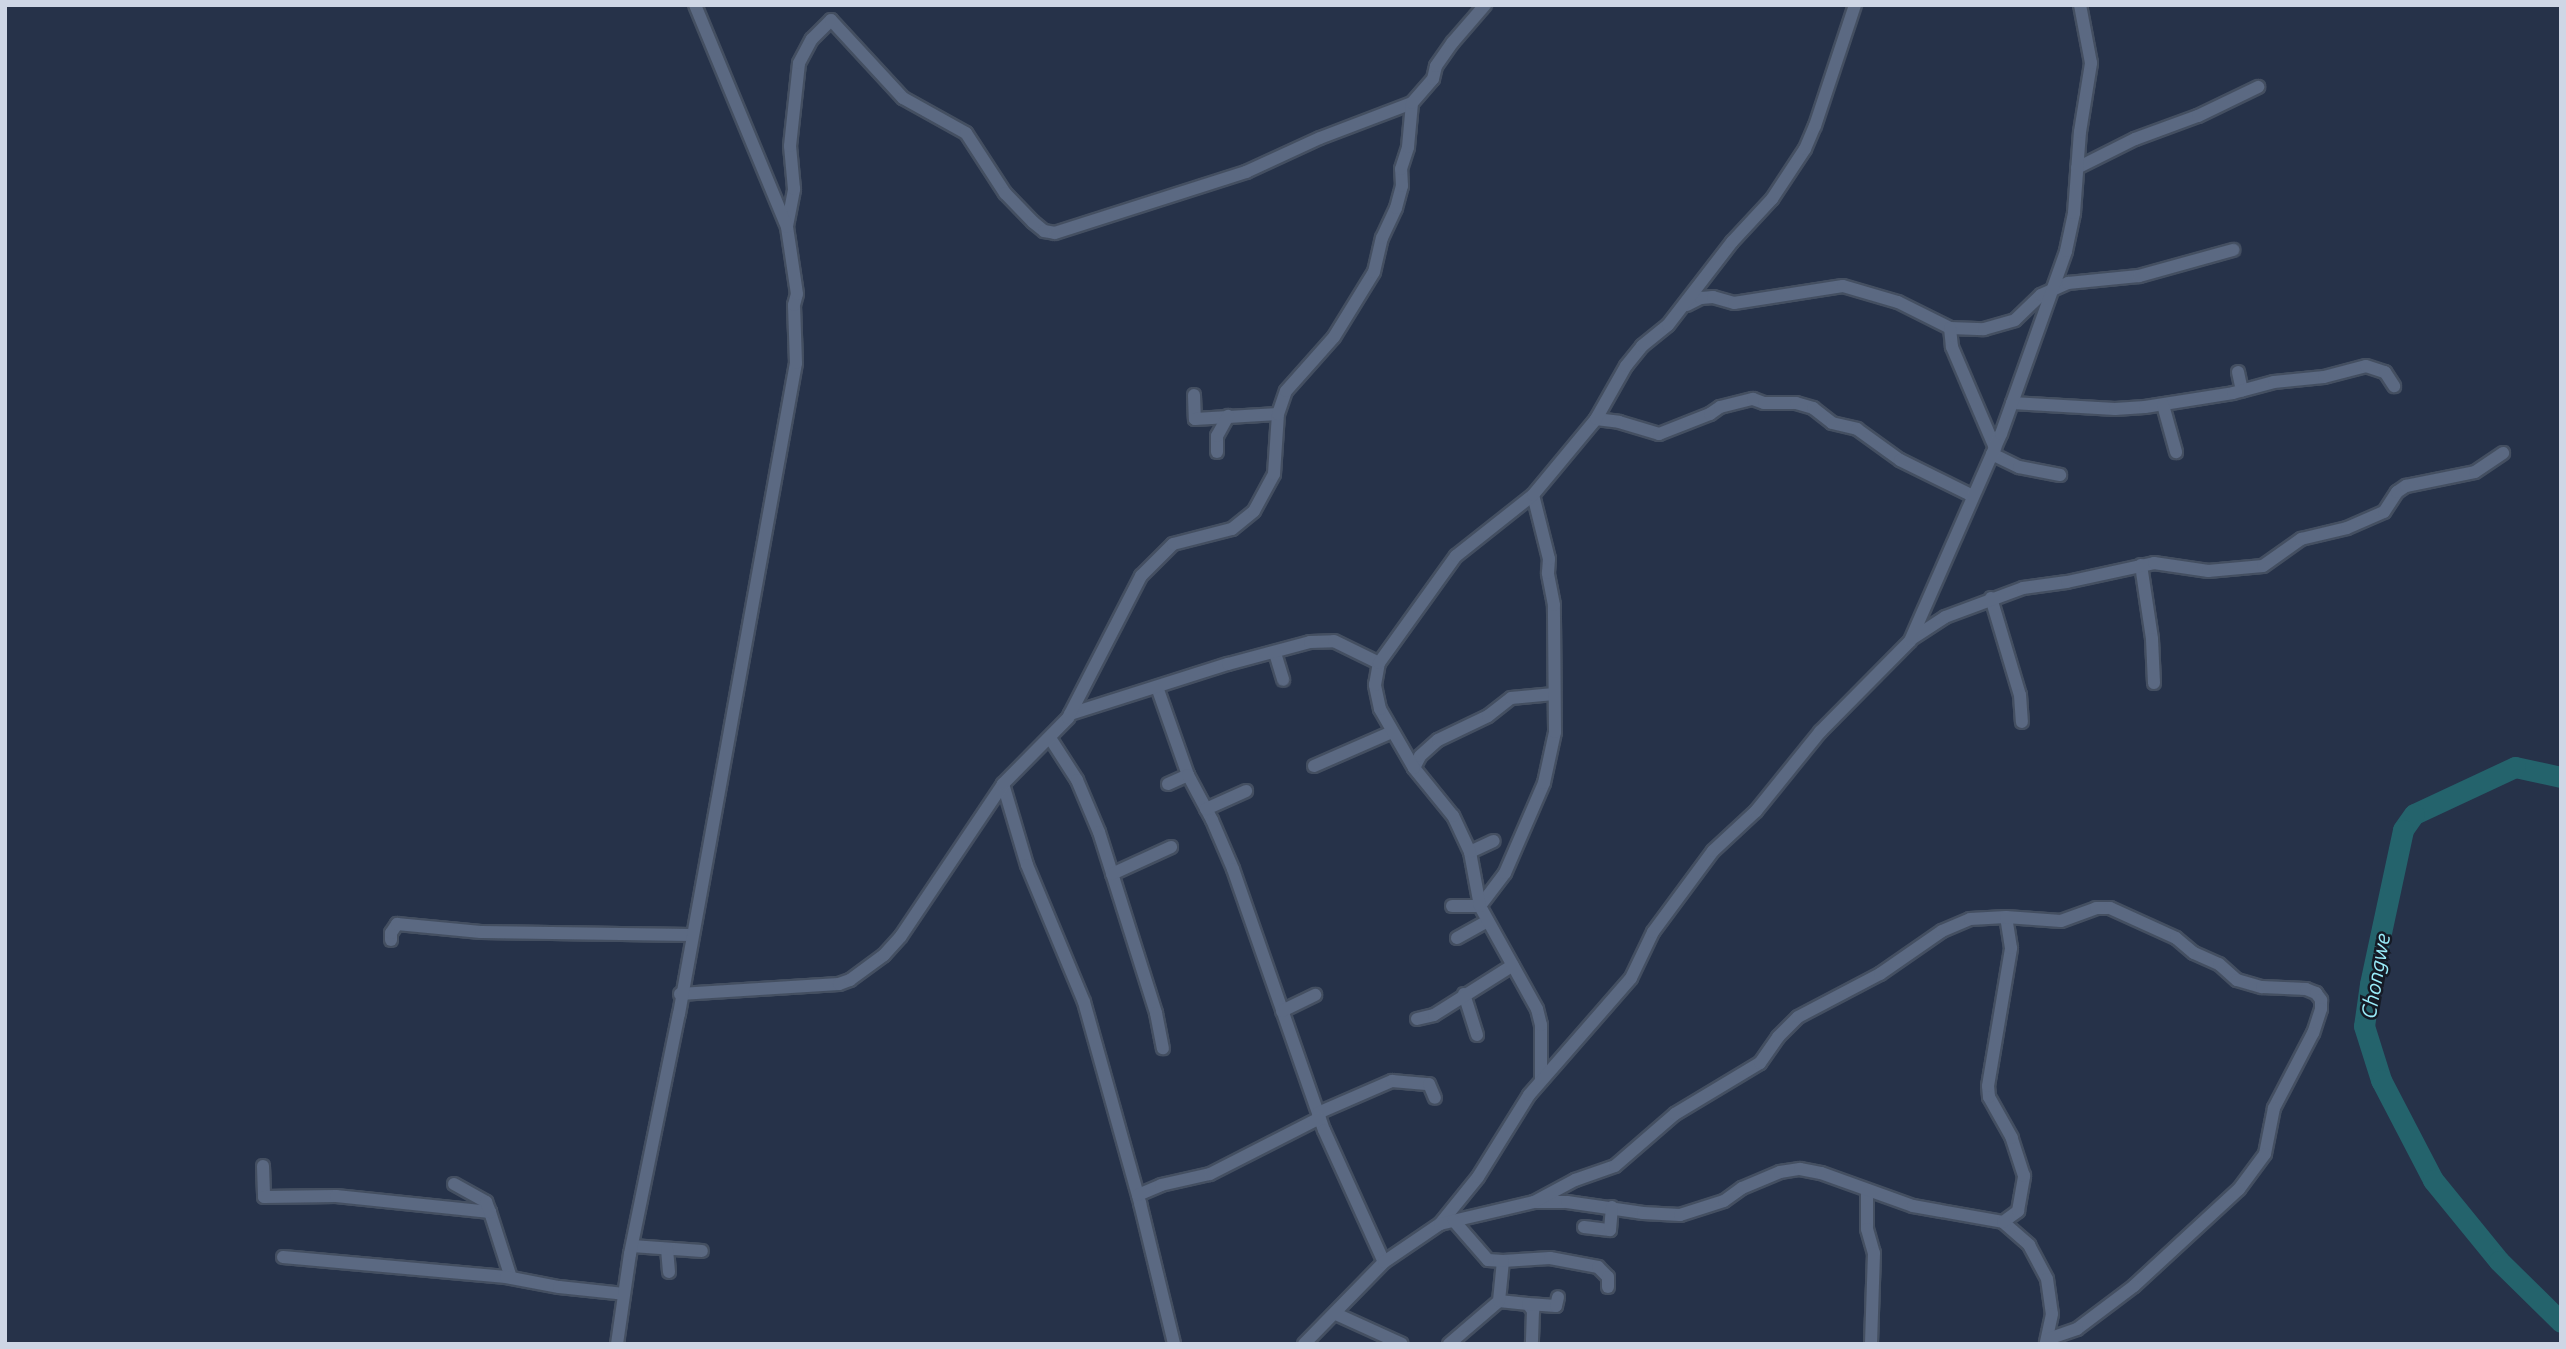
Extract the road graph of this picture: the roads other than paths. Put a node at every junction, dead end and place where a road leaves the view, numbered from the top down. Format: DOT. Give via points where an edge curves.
graph roads {
  1 [pos="695,5"];
  2 [pos="1485,5"];
  3 [pos="1855,5"];
  4 [pos="2080,5"];
  5 [pos="2258,87"];
  6 [pos="1412,103"];
  7 [pos="2077,168"];
  8 [pos="787,228"];
  9 [pos="2233,250"];
  10 [pos="2053,289"];
  11 [pos="1682,308"];
  12 [pos="1950,328"];
  13 [pos="2238,372"];
  14 [pos="2394,386"];
  15 [pos="2242,391"];
  16 [pos="1194,395"];
  17 [pos="2012,403"];
  18 [pos="2163,405"];
  19 [pos="1278,414"];
  20 [pos="1228,416"];
  21 [pos="1597,419"];
  22 [pos="1993,451"];
  23 [pos="1217,452"];
  24 [pos="2176,452"];
  25 [pos="2503,453"];
  26 [pos="2060,475"];
  27 [pos="1533,495"];
  28 [pos="1973,496"];
  29 [pos="2141,565"];
  30 [pos="1991,598"];
  31 [pos="1910,641"];
  32 [pos="1275,653"];
  33 [pos="1378,663"];
  34 [pos="1283,680"];
  35 [pos="2154,683"];
  36 [pos="1157,687"];
  37 [pos="1554,694"];
  38 [pos="1070,714"];
  39 [pos="2022,722"];
  40 [pos="1392,732"];
  41 [pos="1050,738"];
  42 [pos="1314,766"];
  43 [pos="1414,768"];
  44 [pos="1188,775"];
  45 [pos="1003,784"];
  46 [pos="1168,784"];
  47 [pos="1247,791"];
  48 [pos="1206,809"];
  49 [pos="1494,841"];
  50 [pos="1171,847"];
  51 [pos="1470,852"];
  52 [pos="1112,874"];
  53 [pos="1452,906"];
  54 [pos="1480,906"];
  55 [pos="2006,918"];
  56 [pos="1488,921"];
  57 [pos="691,935"];
  58 [pos="1457,938"];
  59 [pos="391,940"];
  60 [pos="1513,965"];
  61 [pos="680,994"];
  62 [pos="1464,994"];
  63 [pos="1315,995"];
  64 [pos="1282,1011"];
  65 [pos="1417,1018"];
  66 [pos="1477,1035"];
  67 [pos="1164,1048"];
  68 [pos="1541,1080"];
  69 [pos="1435,1098"];
  70 [pos="1319,1116"];
  71 [pos="263,1166"];
  72 [pos="454,1184"];
  73 [pos="1867,1190"];
  74 [pos="1138,1195"];
  75 [pos="1534,1202"];
  76 [pos="1612,1207"];
  77 [pos="490,1212"];
  78 [pos="1454,1221"];
  79 [pos="2003,1222"];
  80 [pos="1440,1224"];
  81 [pos="1584,1227"];
  82 [pos="632,1246"];
  83 [pos="667,1249"];
  84 [pos="702,1251"];
  85 [pos="283,1257"];
  86 [pos="1503,1261"];
  87 [pos="1384,1262"];
  88 [pos="669,1272"];
  89 [pos="511,1278"];
  90 [pos="1608,1287"];
  91 [pos="624,1294"];
  92 [pos="1558,1297"];
  93 [pos="1499,1301"];
  94 [pos="1528,1304"];
  95 [pos="1336,1314"];
  96 [pos="2046,1341"];
  97 [pos="617,1344"];
  98 [pos="1174,1344"];
  99 [pos="1304,1344"];
  100 [pos="1402,1344"];
  101 [pos="1449,1344"];
  102 [pos="1532,1344"];
  103 [pos="1871,1344"];
  1 -- 8 [label="street"];
  2 -- 6 [label="street" via="1453,42 1436,66 1433,79"];
  3 -- 11 [label="street" via="1805,149 1772,199"];
  4 -- 7 [label="street" via="2091,63"];
  5 -- 7 [label="street"];
  6 -- 8 [label="street" via="1233,177 1055,233 1044,231 1005,193 966,133 903,98 831,20 812,39 799,63 790,146 794,189"];
  6 -- 19 [label="street" via="1402,186 1374,272 1334,337 1286,391"];
  7 -- 10 [label="street" via="2074,213"];
  8 -- 57 [label="street" via="797,294 796,363"];
  9 -- 10 [label="street" via="2139,276 2096,278"];
  10 -- 12 [label="street" via="2009,323"];
  10 -- 17 [label="street"];
  11 -- 12 [label="street" via="1701,298 1734,303 1843,286 1898,302"];
  11 -- 21 [label="street" via="1626,366"];
  12 -- 22 [label="street" via="1952,347"];
  13 -- 15 [label="street"];
  14 -- 15 [label="street" via="2385,372 2366,366"];
  15 -- 18 [label="street"];
  16 -- 20 [label="street" via="1195,419"];
  17 -- 18 [label="street" via="2115,409"];
  17 -- 22 [label="street"];
  18 -- 24 [label="street"];
  19 -- 20 [label="street"];
  19 -- 38 [label="street" via="1274,474 1254,511 1232,529 1173,544 1160,555 1141,576"];
  20 -- 23 [label="street" via="1217,436"];
  21 -- 27 [label="street"];
  21 -- 28 [label="street" via="1659,434 1720,407 1753,399 1796,403 1814,408 1832,423 1857,429 1900,460"];
  22 -- 26 [label="street" via="2019,467"];
  22 -- 28 [label="street"];
  25 -- 29 [label="street" via="2475,472 2406,486 2384,512 2347,528 2301,539 2263,566 2208,571"];
  27 -- 33 [label="street" via="1457,556"];
  27 -- 37 [label="street" via="1549,559 1554,605"];
  28 -- 31 [label="street"];
  29 -- 30 [label="street"];
  29 -- 35 [label="street"];
  30 -- 31 [label="street" via="1945,617"];
  30 -- 39 [label="street" via="2020,695"];
  31 -- 68 [label="street" via="1820,732 1756,811 1713,851 1653,932 1631,978"];
  32 -- 33 [label="street" via="1310,642 1334,641"];
  32 -- 34 [label="street"];
  32 -- 36 [label="street"];
  33 -- 40 [label="street" via="1375,685"];
  36 -- 38 [label="street"];
  36 -- 44 [label="street"];
  37 -- 43 [label="street" via="1511,698 1488,716 1438,740"];
  37 -- 54 [label="street" via="1555,732 1544,783 1505,873"];
  38 -- 41 [label="street"];
  40 -- 42 [label="street"];
  40 -- 43 [label="street"];
  41 -- 45 [label="street"];
  41 -- 52 [label="street" via="1077,780"];
  43 -- 51 [label="street" via="1453,816"];
  44 -- 46 [label="street"];
  44 -- 48 [label="street"];
  45 -- 61 [label="street" via="901,936 850,981"];
  45 -- 74 [label="street" via="1027,865 1084,1002"];
  47 -- 48 [label="street"];
  48 -- 64 [label="street" via="1233,869"];
  49 -- 51 [label="street"];
  50 -- 52 [label="street"];
  51 -- 54 [label="street"];
  52 -- 67 [label="street"];
  53 -- 54 [label="street"];
  54 -- 56 [label="street"];
  55 -- 75 [label="street" via="1970,919 1942,931 1880,974 1798,1017 1760,1063 1675,1114 1615,1166"];
  55 -- 79 [label="street" via="2011,948 1988,1086 2024,1176 2018,1211"];
  55 -- 96 [label="street" via="2062,921 2096,908 2110,908 2176,937 2237,980 2278,990 2305,989 2321,1000 2313,1033 2274,1108 2265,1154 2239,1189 2133,1286 2077,1329"];
  56 -- 58 [label="street"];
  56 -- 60 [label="street"];
  57 -- 59 [label="street" via="481,932 397,924"];
  57 -- 61 [label="street"];
  60 -- 62 [label="street"];
  60 -- 68 [label="street" via="1541,1025"];
  61 -- 82 [label="street"];
  62 -- 65 [label="street" via="1434,1015"];
  62 -- 66 [label="street"];
  63 -- 64 [label="street"];
  64 -- 70 [label="street"];
  68 -- 80 [label="street" via="1478,1177"];
  69 -- 70 [label="street" via="1429,1084 1392,1081"];
  70 -- 74 [label="street" via="1210,1174"];
  70 -- 87 [label="street"];
  71 -- 77 [label="street" via="264,1197 336,1196"];
  72 -- 77 [label="street" via="485,1202"];
  73 -- 76 [label="street" via="1800,1169 1780,1172 1697,1212 1658,1215"];
  73 -- 79 [label="street" via="1913,1206"];
  73 -- 103 [label="street" via="1867,1229 1874,1253"];
  74 -- 98 [label="street"];
  75 -- 76 [label="street"];
  75 -- 78 [label="street"];
  76 -- 81 [label="street" via="1609,1230"];
  77 -- 89 [label="street"];
  78 -- 80 [label="street"];
  78 -- 86 [label="street" via="1488,1260"];
  79 -- 96 [label="street" via="2029,1245 2047,1279 2052,1314"];
  80 -- 87 [label="street"];
  82 -- 83 [label="street"];
  82 -- 91 [label="street"];
  83 -- 84 [label="street"];
  83 -- 88 [label="street"];
  85 -- 89 [label="street"];
  86 -- 90 [label="street" via="1550,1258 1598,1267 1608,1277"];
  86 -- 93 [label="street"];
  87 -- 95 [label="street"];
  89 -- 91 [label="street"];
  91 -- 97 [label="street"];
  92 -- 94 [label="street" via="1556,1306"];
  93 -- 94 [label="street"];
  93 -- 101 [label="street"];
  94 -- 102 [label="street" via="1533,1311"];
  95 -- 99 [label="street"];
  95 -- 100 [label="street"];
}
